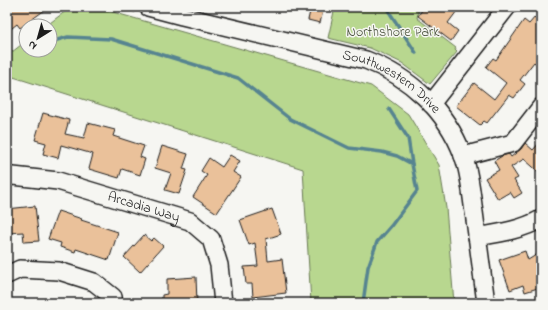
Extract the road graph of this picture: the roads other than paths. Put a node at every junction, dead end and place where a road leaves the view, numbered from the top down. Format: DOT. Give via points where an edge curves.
graph roads {
  1 [pos="507,7"];
  2 [pos="145,10"];
  3 [pos="431,104"];
  4 [pos="541,107"];
  5 [pos="463,156"];
  6 [pos="7,177"];
  7 [pos="541,219"];
  8 [pos="477,237"];
  9 [pos="7,275"];
  10 [pos="114,303"];
  11 [pos="223,303"];
  12 [pos="486,303"];
  1 -- 3 [label="street"];
  2 -- 3 [label="street, Southwestern Drive" via="182,16 366,60 402,78"];
  3 -- 5 [label="street, Southwestern Drive" via="447,124"];
  4 -- 5 [label="street" via="513,143"];
  5 -- 8 [label="street, Southwestern Drive"];
  6 -- 11 [label="street, Arcadia Way" via="58,180 190,221 212,239 219,265"];
  7 -- 8 [label="street" via="515,230"];
  8 -- 12 [label="street, Southwestern Drive"];
  9 -- 10 [label="street" via="20,269 59,271 94,282 113,297"];
}
